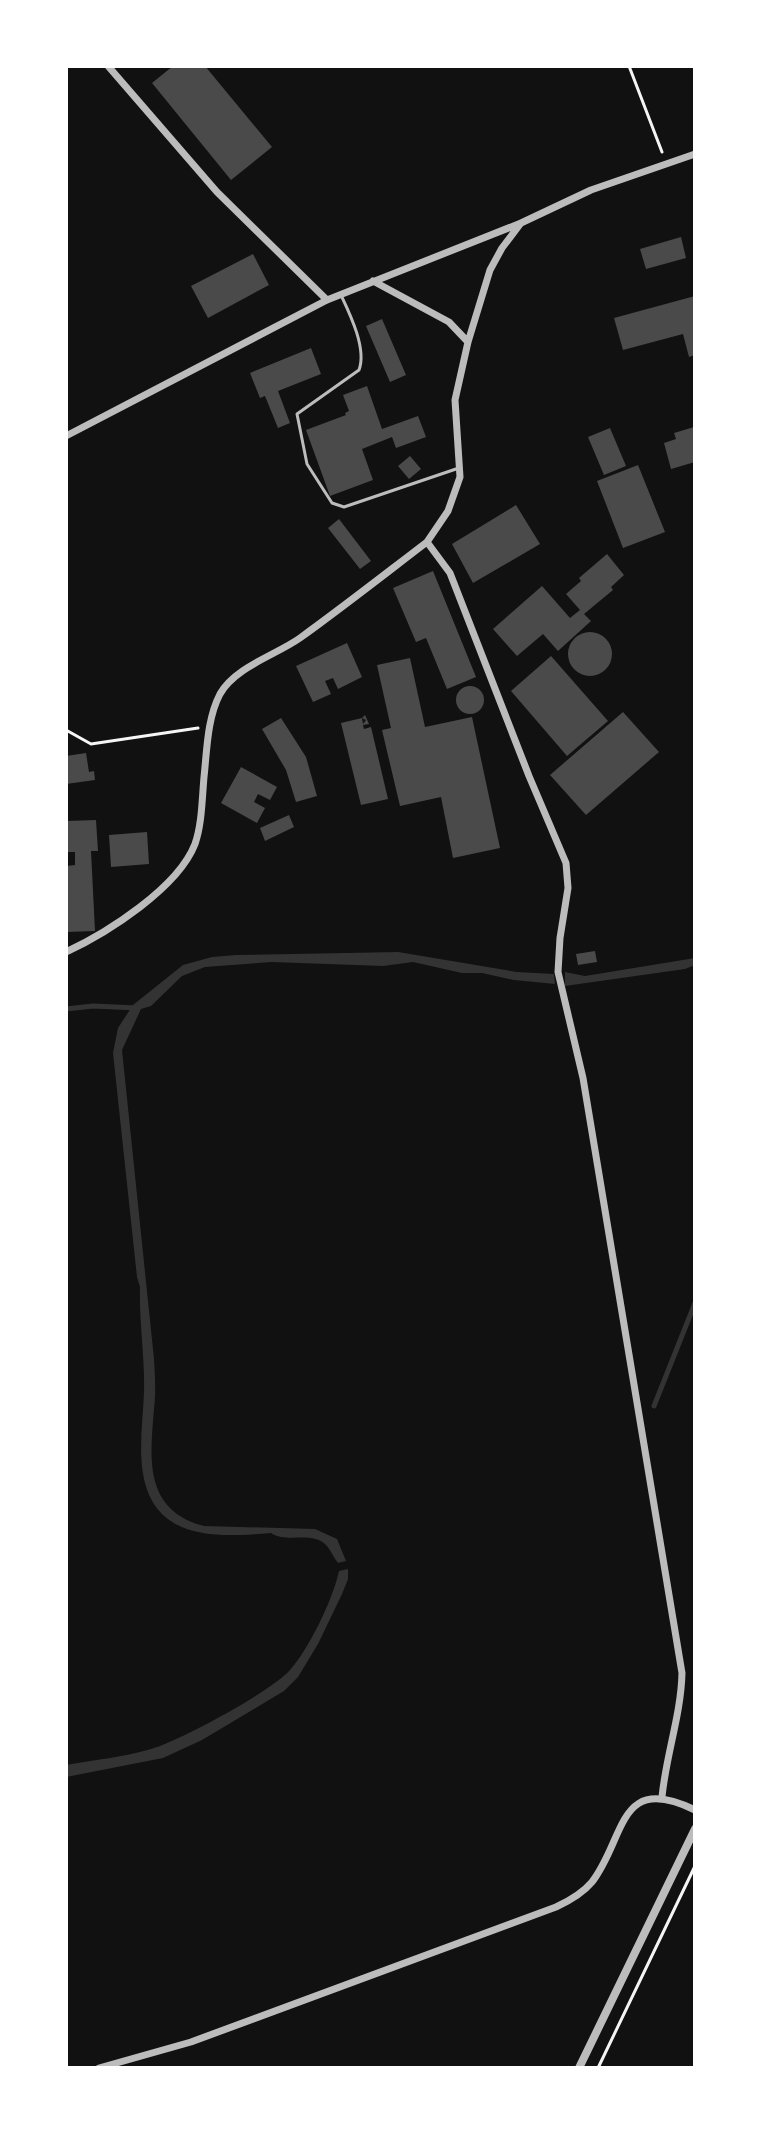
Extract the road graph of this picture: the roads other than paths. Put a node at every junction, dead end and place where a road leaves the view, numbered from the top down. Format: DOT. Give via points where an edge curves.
graph roads {
  1 [pos="108,66"];
  2 [pos="695,154"];
  3 [pos="521,223"];
  4 [pos="373,281"];
  5 [pos="341,295"];
  6 [pos="327,300"];
  7 [pos="468,342"];
  8 [pos="66,436"];
  9 [pos="460,468"];
  10 [pos="427,542"];
  11 [pos="66,952"];
  12 [pos="662,1797"];
  13 [pos="695,1810"];
  14 [pos="695,1829"];
  15 [pos="99,2068"];
  16 [pos="579,2068"];
  1 -- 6 [label="street" via="217,192"];
  2 -- 3 [label="street" via="591,190"];
  3 -- 4 [label="street"];
  3 -- 7 [label="street" via="490,270"];
  4 -- 5 [label="street"];
  4 -- 7 [label="street" via="449,322"];
  5 -- 6 [label="street"];
  5 -- 9 [label="lane" via="356,328 359,370 297,414 307,464 332,503 344,507"];
  6 -- 8 [label="street"];
  7 -- 9 [label="street" via="455,400"];
  9 -- 10 [label="street" via="455,494"];
  10 -- 11 [label="street" via="302,637 233,679 220,695 209,727 197,834 187,859 110,930"];
  10 -- 12 [label="street" via="450,573 562,850 568,888 558,968 561,992 583,1078 680,1656 680,1700"];
  12 -- 13 [label="street"];
  12 -- 15 [label="street" via="641,1803 627,1815 592,1881 568,1902 191,2042"];
  14 -- 16 [label="street"];
}
